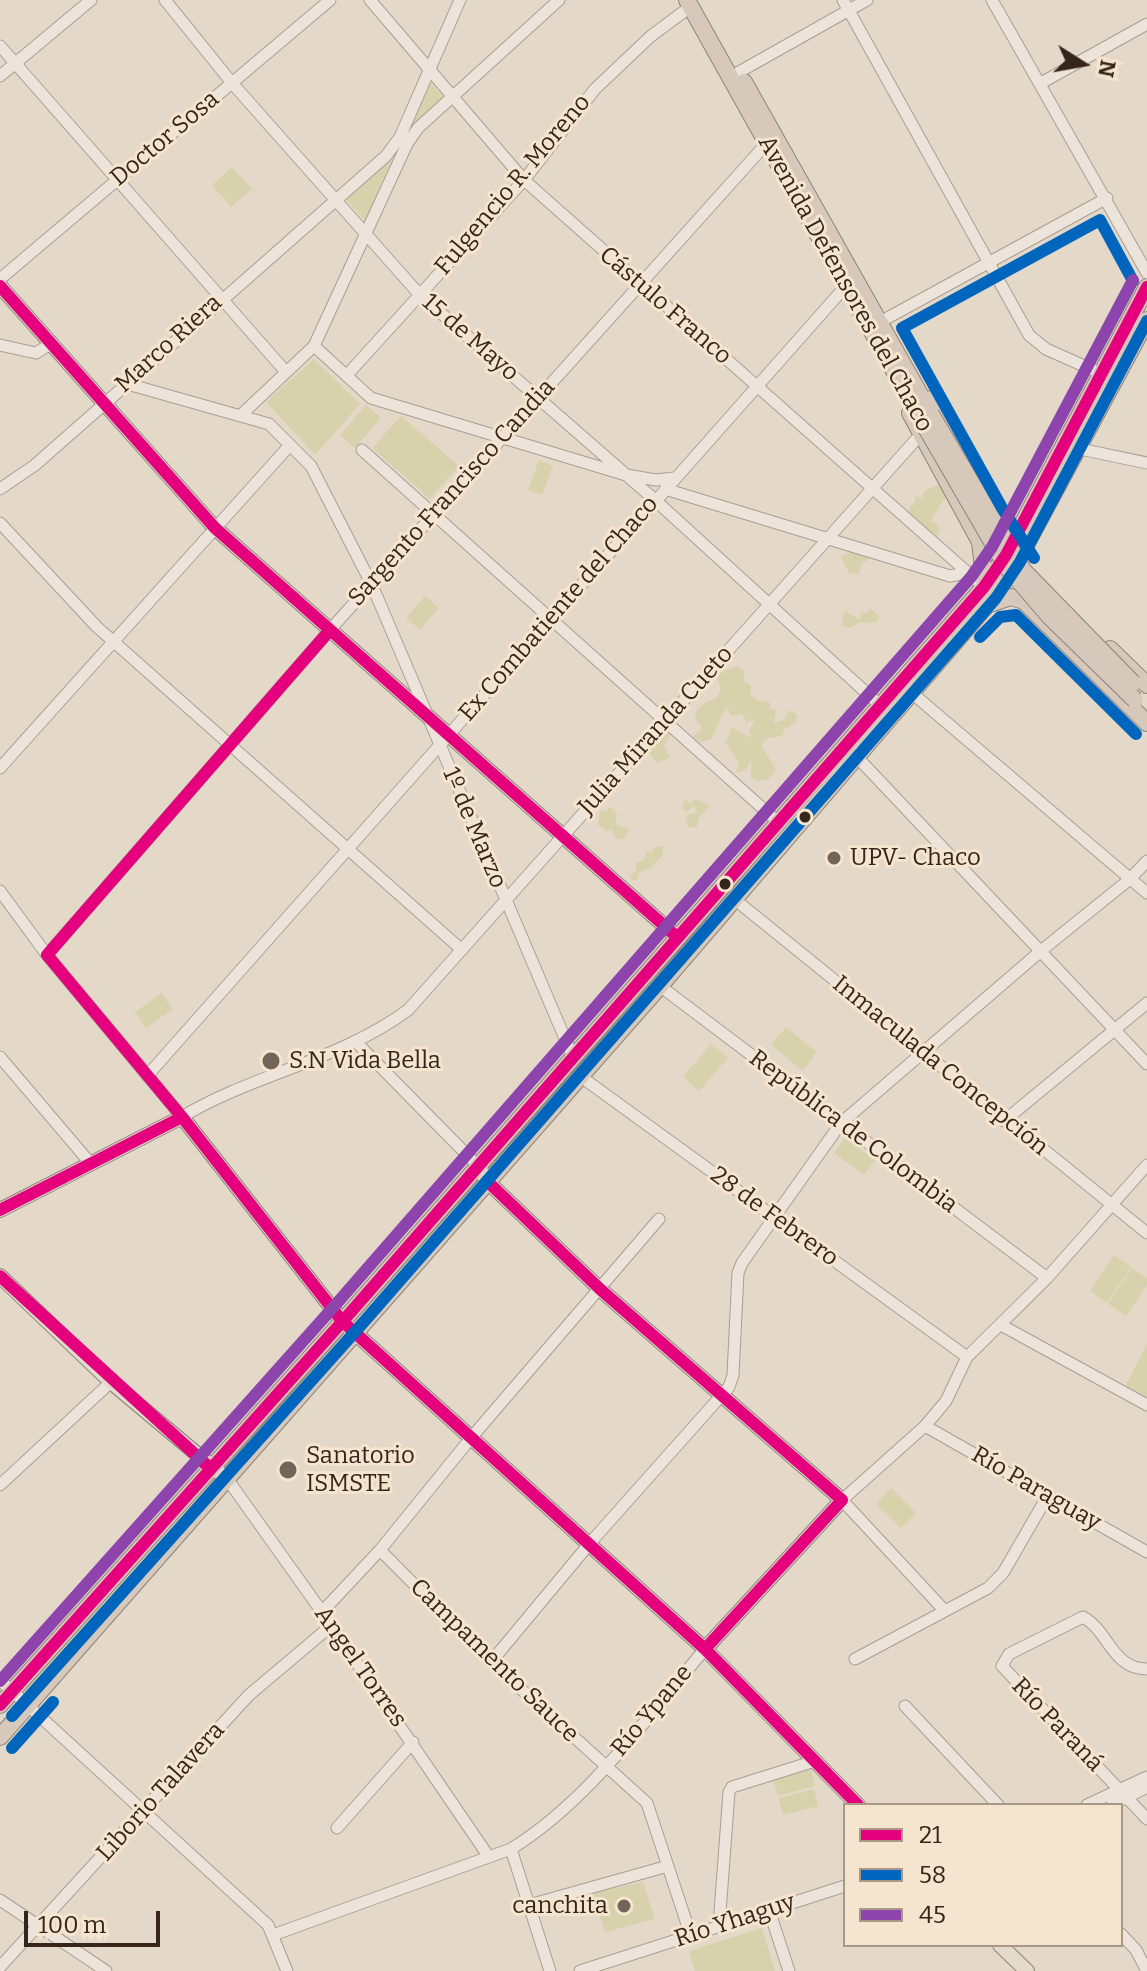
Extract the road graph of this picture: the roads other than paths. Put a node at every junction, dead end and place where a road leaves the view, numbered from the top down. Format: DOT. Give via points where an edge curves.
graph roads {
  1 [pos="91,0"];
  2 [pos="165,0"];
  3 [pos="330,0"];
  4 [pos="370,0"];
  5 [pos="460,0"];
  6 [pos="559,0"];
  7 [pos="867,0"];
  8 [pos="992,0"];
  9 [pos="692,2"];
  10 [pos="846,5"];
  11 [pos="1147,24"];
  12 [pos="0,46"];
  13 [pos="14,63"];
  14 [pos="429,72"];
  15 [pos="739,72"];
  16 [pos="0,76"];
  17 [pos="232,83"];
  18 [pos="1041,83"];
  19 [pos="453,100"];
  20 [pos="771,139"];
  21 [pos="117,180"];
  22 [pos="524,180"];
  23 [pos="1107,198"];
  24 [pos="337,199"];
  25 [pos="366,236"];
  26 [pos="990,264"];
  27 [pos="1147,273"];
  28 [pos="0,279"];
  29 [pos="638,284"];
  30 [pos="0,286"];
  31 [pos="845,287"];
  32 [pos="1147,287"];
  33 [pos="419,294"];
  34 [pos="222,297"];
  35 [pos="1147,320"];
  36 [pos="880,322"];
  37 [pos="52,343"];
  38 [pos="0,345"];
  39 [pos="314,346"];
  40 [pos="286,372"];
  41 [pos="1102,374"];
  42 [pos="347,375"];
  43 [pos="903,376"];
  44 [pos="124,383"];
  45 [pos="756,385"];
  46 [pos="538,397"];
  47 [pos="102,403"];
  48 [pos="241,415"];
  49 [pos="924,423"];
  50 [pos="502,439"];
  51 [pos="290,445"];
  52 [pos="1080,449"];
  53 [pos="362,450"];
  54 [pos="1147,463"];
  55 [pos="626,475"];
  56 [pos="675,477"];
  57 [pos="0,489"];
  58 [pos="665,489"];
  59 [pos="872,489"];
  60 [pos="655,500"];
  61 [pos="1031,508"];
  62 [pos="435,515"];
  63 [pos="0,523"];
  64 [pos="215,528"];
  65 [pos="1031,536"];
  66 [pos="827,539"];
  67 [pos="1009,560"];
  68 [pos="966,573"];
  69 [pos="372,585"];
  70 [pos="985,586"];
  71 [pos="769,604"];
  72 [pos="987,605"];
  73 [pos="551,618"];
  74 [pos="330,630"];
  75 [pos="115,643"];
  76 [pos="912,693"];
  77 [pos="1144,693"];
  78 [pos="882,707"];
  79 [pos="426,714"];
  80 [pos="666,720"];
  81 [pos="1147,723"];
  82 [pos="444,740"];
  83 [pos="231,743"];
  84 [pos="857,757"];
  85 [pos="0,768"];
  86 [pos="779,823"];
  87 [pos="564,836"];
  88 [pos="349,847"];
  89 [pos="1147,861"];
  90 [pos="1130,879"];
  91 [pos="0,891"];
  92 [pos="1147,893"];
  93 [pos="733,898"];
  94 [pos="505,902"];
  95 [pos="677,937"];
  96 [pos="462,950"];
  97 [pos="1042,950"];
  98 [pos="47,955"];
  99 [pos="661,956"];
  100 [pos="676,967"];
  101 [pos="660,986"];
  102 [pos="1147,1003"];
  103 [pos="1115,1031"];
  104 [pos="355,1041"];
  105 [pos="923,1052"];
  106 [pos="572,1055"];
  107 [pos="0,1057"];
  108 [pos="1147,1064"];
  109 [pos="147,1076"];
  110 [pos="580,1076"];
  111 [pos="182,1117"];
  112 [pos="1004,1121"];
  113 [pos="841,1123"];
  114 [pos="91,1164"];
  115 [pos="1147,1165"];
  116 [pos="478,1166"];
  117 [pos="487,1181"];
  118 [pos="1113,1207"];
  119 [pos="0,1210"];
  120 [pos="775,1217"];
  121 [pos="659,1219"];
  122 [pos="1147,1233"];
  123 [pos="0,1276"];
  124 [pos="1047,1278"];
  125 [pos="601,1290"];
  126 [pos="1001,1325"];
  127 [pos="348,1327"];
  128 [pos="967,1357"];
  129 [pos="111,1382"];
  130 [pos="723,1395"];
  131 [pos="1147,1405"];
  132 [pos="925,1426"];
  133 [pos="471,1438"];
  134 [pos="210,1468"];
  135 [pos="228,1480"];
  136 [pos="0,1485"];
  137 [pos="1047,1497"];
  138 [pos="842,1500"];
  139 [pos="590,1543"];
  140 [pos="380,1550"];
  141 [pos="1147,1552"];
  142 [pos="944,1610"];
  143 [pos="322,1612"];
  144 [pos="332,1625"];
  145 [pos="705,1649"];
  146 [pos="855,1659"];
  147 [pos="491,1662"];
  148 [pos="1147,1669"];
  149 [pos="4,1692"];
  150 [pos="27,1706"];
  151 [pos="905,1706"];
  152 [pos="0,1737"];
  153 [pos="413,1742"];
  154 [pos="815,1761"];
  155 [pos="605,1767"];
  156 [pos="1147,1777"];
  157 [pos="1147,1787"];
  158 [pos="1123,1794"];
  159 [pos="856,1803"];
  160 [pos="996,1803"];
  161 [pos="1094,1803"];
  162 [pos="1114,1803"];
  163 [pos="144,1811"];
  164 [pos="1147,1819"];
  165 [pos="337,1828"];
  166 [pos="511,1849"];
  167 [pos="489,1857"];
  168 [pos="668,1866"];
  169 [pos="843,1887"];
  170 [pos="0,1900"];
  171 [pos="529,1905"];
  172 [pos="769,1910"];
  173 [pos="39,1925"];
  174 [pos="719,1926"];
  175 [pos="273,1935"];
  176 [pos="691,1936"];
  177 [pos="1123,1936"];
  178 [pos="1002,1947"];
  179 [pos="0,1967"];
  180 [pos="1020,1969"];
  181 [pos="106,1971"];
  182 [pos="287,1971"];
  183 [pos="550,1971"];
  184 [pos="580,1971"];
  185 [pos="789,1971"];
  186 [pos="1147,1971"];
  1 -- 13 [label="street"];
  2 -- 17 [label="street, 15 de Mayo"];
  3 -- 17 [label="street, Doctor Sosa"];
  4 -- 14 [label="street, Cástulo Franco"];
  5 -- 14 [label="street, Marco Riera"];
  6 -- 19 [label="street"];
  7 -- 10 [label="street"];
  8 -- 18 [label="street"];
  9 -- 15 [label="highway, Avenida Defensores del Chaco"];
  9 -- 20 [label="highway, Avenida Defensores del Chaco"];
  9 -- 22 [label="street, Fulgencio R. Moreno" via="603,81"];
  10 -- 15 [label="street"];
  10 -- 26 [label="street"];
  11 -- 18 [label="street"];
  12 -- 13 [label="street"];
  13 -- 16 [label="street"];
  13 -- 21 [label="street"];
  14 -- 19 [label="street, Cástulo Franco"];
  14 -- 24 [label="street, Marco Riera" via="400,137"];
  15 -- 20 [label="highway, Avenida Defensores del Chaco"];
  17 -- 21 [label="street, Doctor Sosa"];
  17 -- 24 [label="street, 15 de Mayo"];
  18 -- 23 [label="street"];
  19 -- 22 [label="street, Cástulo Franco"];
  19 -- 25 [label="street" via="407,144"];
  20 -- 29 [label="street, Sargento Francisco Candia"];
  20 -- 31 [label="highway, Avenida Defensores del Chaco"];
  20 -- 36 [label="highway, Avenida Defensores del Chaco"];
  21 -- 28 [label="street, Doctor Sosa"];
  21 -- 34 [label="street"];
  22 -- 29 [label="street, Cástulo Franco"];
  22 -- 33 [label="street, Fulgencio R. Moreno"];
  23 -- 26 [label="street"];
  23 -- 27 [label="street"];
  24 -- 25 [label="street, 15 de Mayo"];
  24 -- 34 [label="street, Marco Riera"];
  25 -- 33 [label="street, 15 de Mayo"];
  25 -- 39 [label="street"];
  26 -- 36 [label="street"];
  26 -- 41 [label="street" via="1036,342"];
  29 -- 45 [label="street, Cástulo Franco"];
  29 -- 46 [label="street, Sargento Francisco Candia"];
  30 -- 37 [label="main road"];
  31 -- 43 [label="highway, Avenida Defensores del Chaco"];
  31 -- 45 [label="street, Ex Combatiente del Chaco"];
  32 -- 41 [label="highway"];
  33 -- 42 [label="street, Fulgencio R. Moreno"];
  33 -- 46 [label="street, 15 de Mayo"];
  34 -- 40 [label="street"];
  34 -- 44 [label="street, Marco Riera"];
  35 -- 52 [label="highway"];
  36 -- 43 [label="highway, Avenida Defensores del Chaco"];
  37 -- 38 [label="street" via="36,353"];
  37 -- 47 [label="main road"];
  39 -- 40 [label="street"];
  39 -- 42 [label="street"];
  40 -- 48 [label="street"];
  41 -- 61 [label="highway"];
  42 -- 50 [label="street" via="371,398"];
  43 -- 49 [label="highway, Avenida Defensores del Chaco"];
  43 -- 61 [label="highway" via="943,416 1003,525 1014,527"];
  44 -- 47 [label="street, Marco Riera"];
  44 -- 48 [label="street"];
  45 -- 56 [label="street, Ex Combatiente del Chaco"];
  45 -- 59 [label="street, Cástulo Franco"];
  46 -- 50 [label="street, Sargento Francisco Candia"];
  46 -- 55 [label="street, 15 de Mayo"];
  47 -- 57 [label="street, Marco Riera" via="35,465"];
  47 -- 64 [label="main road"];
  48 -- 51 [label="street" via="269,424"];
  49 -- 59 [label="street, Julia Miranda Cueto"];
  49 -- 67 [label="highway, Avenida Defensores del Chaco, bridge"];
  49 -- 70 [label="highway" via="980,542"];
  50 -- 55 [label="street"];
  50 -- 62 [label="street, Sargento Francisco Candia"];
  51 -- 64 [label="street"];
  51 -- 69 [label="street" via="320,481"];
  52 -- 54 [label="street"];
  52 -- 65 [label="highway"];
  53 -- 62 [label="street"];
  55 -- 56 [label="street"];
  55 -- 60 [label="street, 15 de Mayo"];
  56 -- 58 [label="street, Ex Combatiente del Chaco"];
  58 -- 60 [label="street, Ex Combatiente del Chaco"];
  58 -- 66 [label="street"];
  59 -- 66 [label="street, Julia Miranda Cueto"];
  59 -- 68 [label="street, Cástulo Franco"];
  60 -- 71 [label="street, 15 de Mayo"];
  60 -- 73 [label="street, Ex Combatiente del Chaco"];
  61 -- 67 [label="highway"];
  62 -- 69 [label="street, Sargento Francisco Candia"];
  62 -- 73 [label="street"];
  63 -- 75 [label="street"];
  64 -- 74 [label="main road"];
  64 -- 75 [label="street"];
  65 -- 67 [label="highway"];
  65 -- 77 [label="highway" via="1028,556 1034,571"];
  66 -- 68 [label="street" via="950,576"];
  66 -- 71 [label="street, Julia Miranda Cueto"];
  67 -- 70 [label="highway"];
  67 -- 72 [label="highway"];
  67 -- 77 [label="highway, Avenida Defensores del Chaco, bridge"];
  68 -- 70 [label="street, Cástulo Franco"];
  69 -- 74 [label="street, Sargento Francisco Candia"];
  69 -- 79 [label="street"];
  70 -- 78 [label="highway"];
  71 -- 78 [label="street, 15 de Mayo"];
  71 -- 80 [label="street, Julia Miranda Cueto"];
  72 -- 76 [label="highway"];
  72 -- 81 [label="highway" via="1011,597 1024,601"];
  73 -- 80 [label="street"];
  73 -- 82 [label="street, Ex Combatiente del Chaco"];
  74 -- 79 [label="main road"];
  74 -- 83 [label="street, Sargento Francisco Candia"];
  75 -- 83 [label="street"];
  75 -- 85 [label="street"];
  76 -- 84 [label="highway"];
  76 -- 90 [label="street"];
  78 -- 86 [label="highway"];
  79 -- 82 [label="main road"];
  80 -- 86 [label="street"];
  80 -- 87 [label="street, Julia Miranda Cueto"];
  82 -- 87 [label="main road"];
  82 -- 88 [label="street, Ex Combatiente del Chaco"];
  82 -- 94 [label="street, 1º de Marzo"];
  83 -- 88 [label="street"];
  83 -- 98 [label="street, Sargento Francisco Candia"];
  84 -- 93 [label="highway"];
  84 -- 97 [label="street"];
  86 -- 95 [label="highway"];
  87 -- 94 [label="street, Julia Miranda Cueto"];
  87 -- 95 [label="main road"];
  88 -- 96 [label="street"];
  88 -- 109 [label="street, Ex Combatiente del Chaco"];
  89 -- 90 [label="street"];
  90 -- 92 [label="street"];
  90 -- 97 [label="street"];
  91 -- 98 [label="street"];
  93 -- 100 [label="highway"];
  93 -- 105 [label="street, Inmaculada Concepción"];
  94 -- 96 [label="street, Julia Miranda Cueto"];
  94 -- 106 [label="street, 1º de Marzo"];
  95 -- 99 [label="highway"];
  96 -- 104 [label="street, Julia Miranda Cueto" via="408,1010"];
  97 -- 103 [label="street"];
  97 -- 105 [label="street"];
  98 -- 109 [label="street"];
  99 -- 100 [label="highway"];
  99 -- 106 [label="highway"];
  100 -- 101 [label="highway"];
  101 -- 110 [label="highway"];
  101 -- 113 [label="street, República de Colombia"];
  102 -- 103 [label="street"];
  103 -- 108 [label="street"];
  103 -- 112 [label="street"];
  104 -- 111 [label="street, Julia Miranda Cueto" via="220,1094"];
  104 -- 116 [label="street"];
  105 -- 112 [label="street, Inmaculada Concepción"];
  105 -- 113 [label="street"];
  106 -- 116 [label="highway"];
  107 -- 114 [label="street"];
  109 -- 111 [label="street"];
  110 -- 117 [label="highway"];
  110 -- 120 [label="street, 28 de Febrero"];
  111 -- 114 [label="main road, Julia Miranda Cueto"];
  111 -- 127 [label="main road"];
  112 -- 118 [label="street, Inmaculada Concepción"];
  113 -- 120 [label="street"];
  113 -- 124 [label="street, República de Colombia"];
  114 -- 119 [label="main road, Julia Miranda Cueto"];
  115 -- 118 [label="street, Río Ypane"];
  116 -- 117 [label="main road"];
  116 -- 127 [label="highway"];
  117 -- 125 [label="main road"];
  117 -- 127 [label="highway"];
  118 -- 122 [label="street, Inmaculada Concepción"];
  118 -- 124 [label="street, Río Ypane"];
  120 -- 128 [label="street, 28 de Febrero"];
  120 -- 130 [label="street" via="738,1273 733,1375"];
  121 -- 125 [label="street"];
  123 -- 129 [label="main road"];
  124 -- 126 [label="street, Río Ypane"];
  125 -- 130 [label="main road"];
  125 -- 133 [label="street"];
  126 -- 128 [label="street, Río Ypane"];
  126 -- 131 [label="street"];
  127 -- 133 [label="main road"];
  127 -- 134 [label="highway"];
  127 -- 135 [label="highway"];
  128 -- 132 [label="street, Río Ypane" via="946,1401"];
  129 -- 134 [label="main road"];
  129 -- 136 [label="street"];
  130 -- 138 [label="main road"];
  130 -- 139 [label="street"];
  132 -- 137 [label="street, Río Paraguay"];
  132 -- 138 [label="street, Río Ypane"];
  133 -- 139 [label="main road"];
  133 -- 140 [label="street"];
  134 -- 135 [label="main road"];
  134 -- 149 [label="highway"];
  135 -- 143 [label="street, Angel Torres"];
  135 -- 150 [label="highway"];
  137 -- 141 [label="street, Río Paraguay"];
  137 -- 142 [label="street" via="1003,1573 988,1588"];
  138 -- 142 [label="street"];
  138 -- 145 [label="main road, Río Ypane"];
  139 -- 145 [label="main road"];
  139 -- 147 [label="street"];
  140 -- 143 [label="street"];
  140 -- 147 [label="street, Campamento Sauce"];
  142 -- 146 [label="street"];
  143 -- 144 [label="street, Angel Torres"];
  144 -- 153 [label="street, Angel Torres"];
  144 -- 163 [label="street, Liborio Talavera" via="249,1695"];
  145 -- 154 [label="main road"];
  145 -- 155 [label="street, Río Ypane"];
  147 -- 155 [label="street, Campamento Sauce"];
  148 -- 158 [label="street, Río Paraná" via="1121,1661 1083,1617 1009,1654 1002,1666"];
  149 -- 150 [label="street"];
  150 -- 152 [label="highway"];
  150 -- 163 [label="street"];
  151 -- 160 [label="street"];
  153 -- 165 [label="street"];
  153 -- 167 [label="street, Angel Torres"];
  154 -- 159 [label="main road"];
  154 -- 174 [label="street" via="729,1792"];
  155 -- 166 [label="street, Río Ypane" via="541,1831"];
  155 -- 168 [label="street, Campamento Sauce" via="647,1803"];
  156 -- 158 [label="street"];
  157 -- 158 [label="street"];
  158 -- 161 [label="street"];
  158 -- 162 [label="street"];
  158 -- 164 [label="street, Río Paraná"];
  163 -- 173 [label="street, Liborio Talavera"];
  163 -- 175 [label="street"];
  166 -- 167 [label="street, Río Ypane"];
  166 -- 171 [label="street"];
  167 -- 175 [label="street, Río Ypane"];
  168 -- 171 [label="street"];
  168 -- 176 [label="street, Campamento Sauce"];
  169 -- 172 [label="street, Río Yhaguy"];
  170 -- 173 [label="street"];
  171 -- 183 [label="street"];
  172 -- 174 [label="street, Río Yhaguy"];
  172 -- 185 [label="street"];
  173 -- 179 [label="street, Liborio Talavera"];
  173 -- 181 [label="street"];
  174 -- 176 [label="street, Río Yhaguy"];
  175 -- 182 [label="street"];
  176 -- 184 [label="street, Río Yhaguy"];
  177 -- 186 [label="street"];
  178 -- 180 [label="main road"];
}
